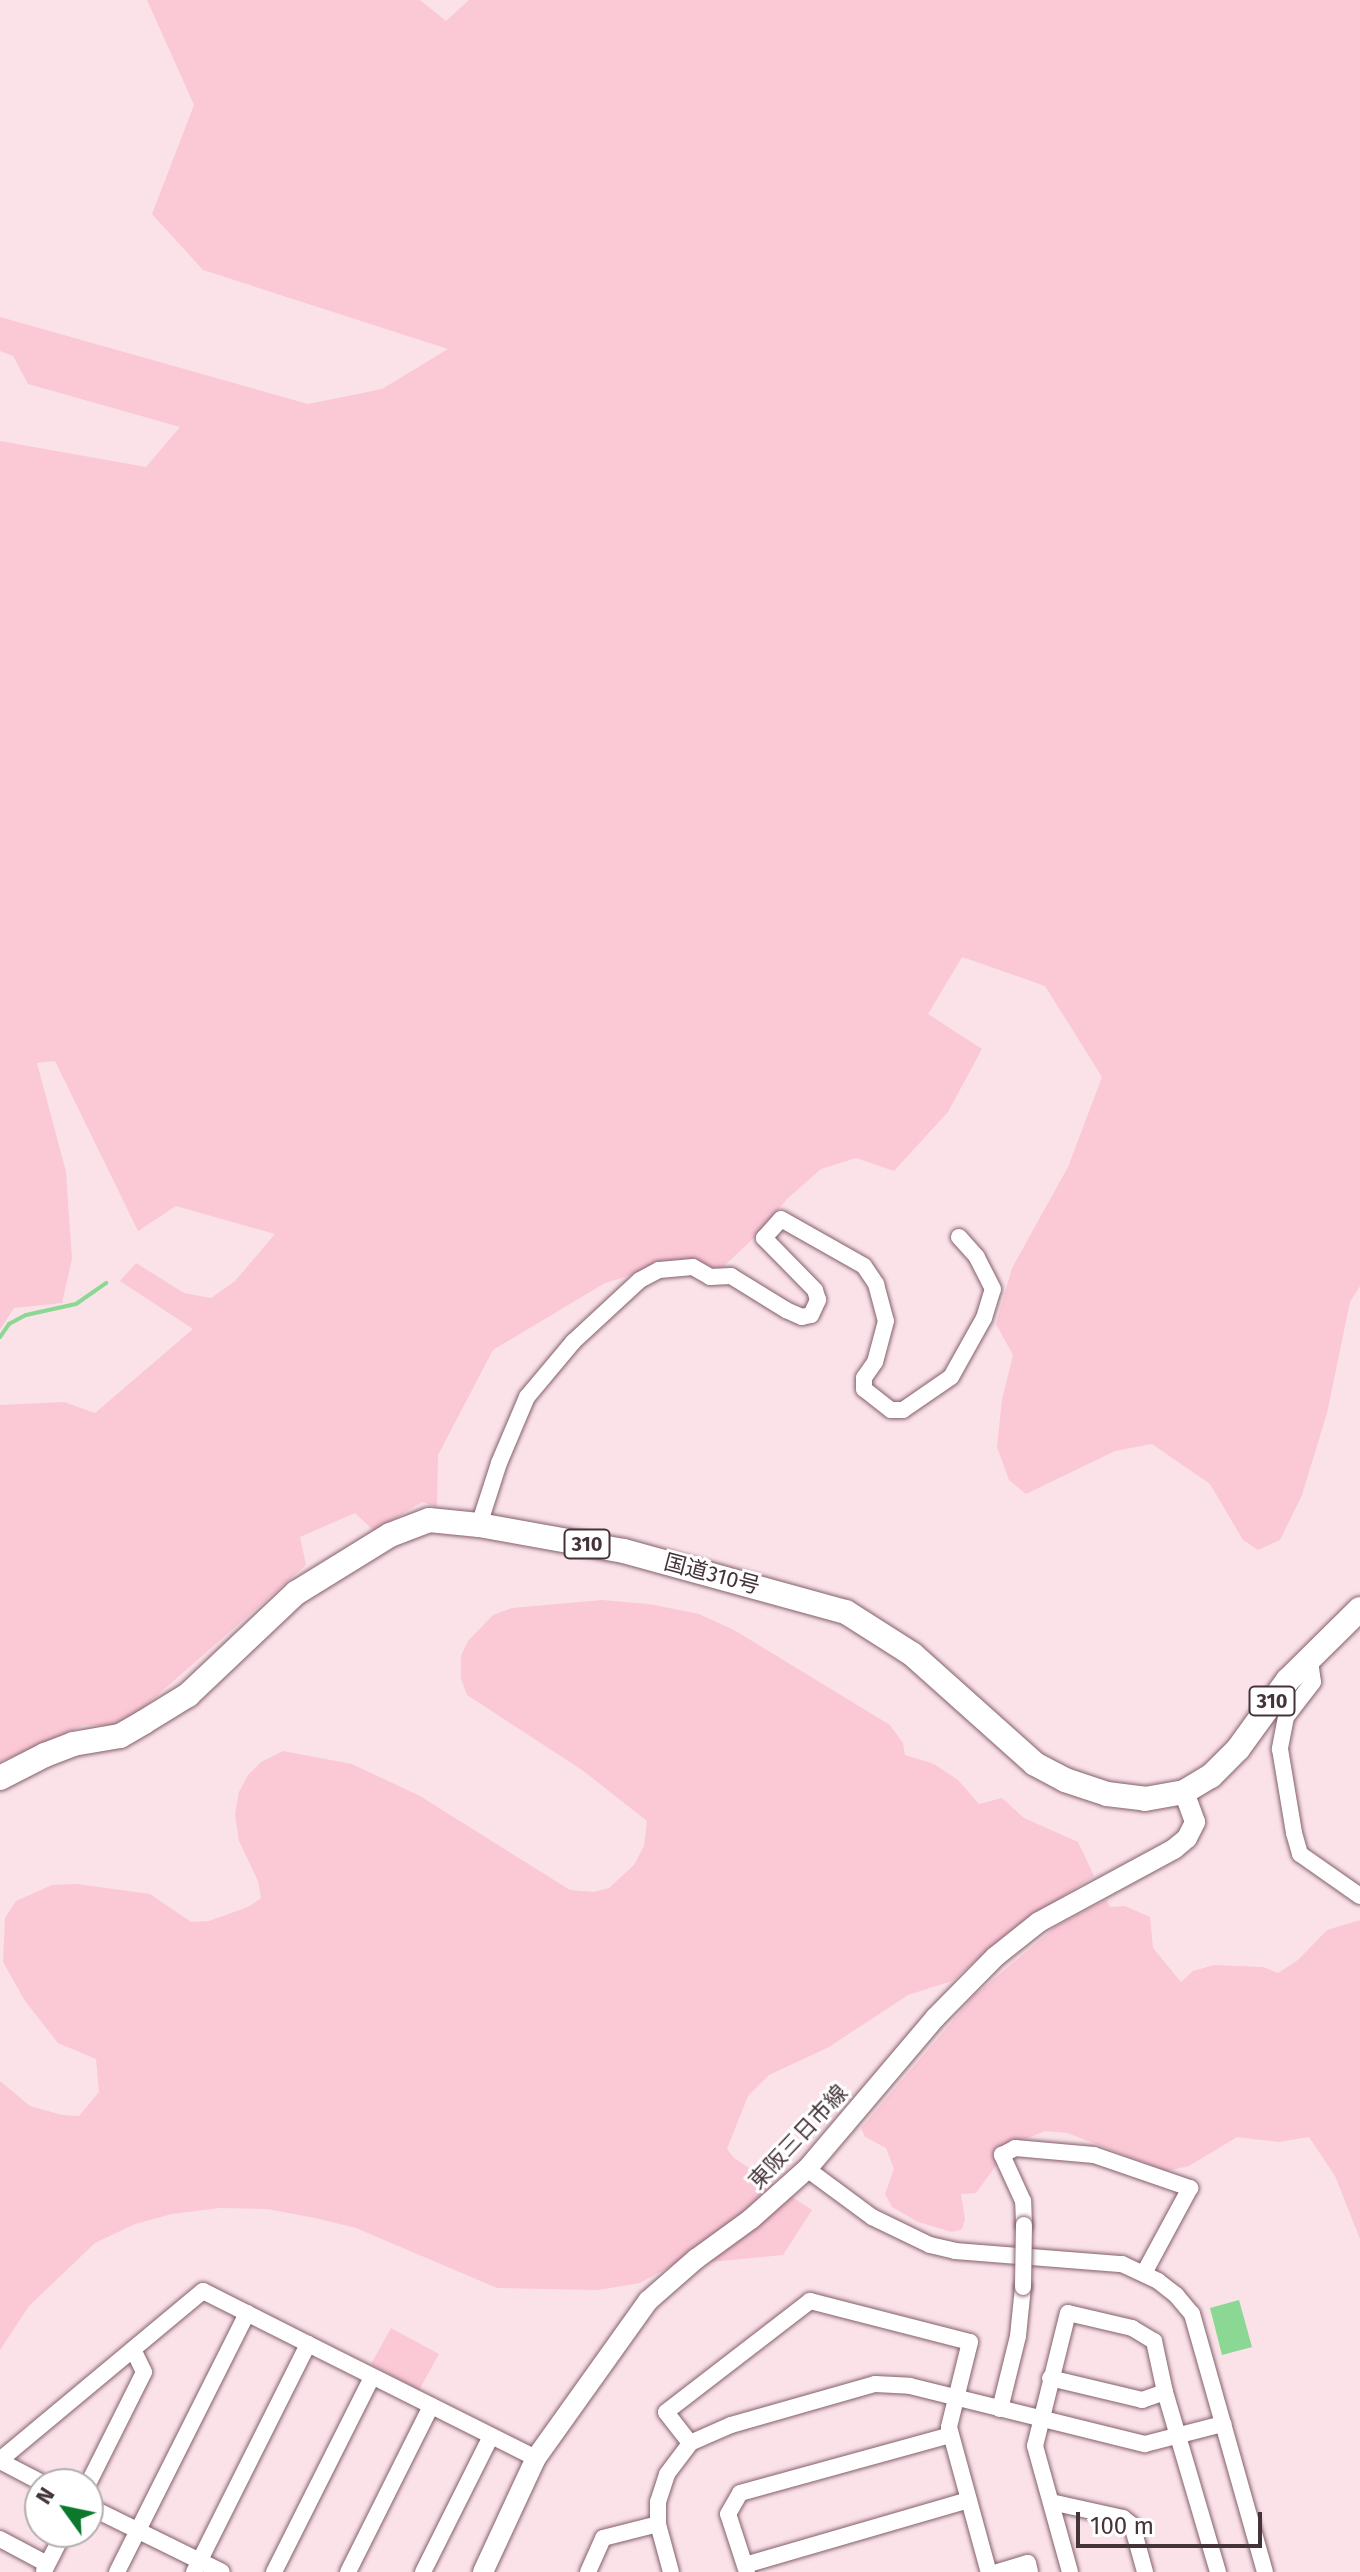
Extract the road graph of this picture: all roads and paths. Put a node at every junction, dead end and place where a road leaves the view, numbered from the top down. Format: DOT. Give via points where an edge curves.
graph roads {
  1 [pos="959,1237"];
  2 [pos="479,1525"];
  3 [pos="1360,1609"];
  4 [pos="1310,1661"];
  5 [pos="0,1778"];
  6 [pos="1184,1792"];
  7 [pos="1360,1896"];
  8 [pos="807,2169"];
  9 [pos="1144,2273"];
  10 [pos="247,2313"];
  11 [pos="308,2344"];
  12 [pos="133,2349"];
  13 [pos="372,2377"];
  14 [pos="1050,2378"];
  15 [pos="1165,2392"];
  16 [pos="954,2399"];
  17 [pos="431,2406"];
  18 [pos="1000,2409"];
  19 [pos="1040,2419"];
  20 [pos="1223,2424"];
  21 [pos="950,2435"];
  22 [pos="1177,2435"];
  23 [pos="491,2436"];
  24 [pos="690,2443"];
  25 [pos="536,2458"];
  26 [pos="0,2461"];
  27 [pos="96,2468"];
  28 [pos="24,2474"];
  29 [pos="969,2500"];
  30 [pos="1051,2502"];
  31 [pos="104,2513"];
  32 [pos="658,2524"];
  33 [pos="139,2529"];
  34 [pos="0,2539"];
  35 [pos="56,2548"];
  36 [pos="197,2566"];
  37 [pos="45,2568"];
  38 [pos="746,2569"];
  39 [pos="117,2572"];
  40 [pos="222,2572"];
  41 [pos="274,2572"];
  42 [pos="348,2572"];
  43 [pos="423,2572"];
  44 [pos="483,2572"];
  45 [pos="588,2572"];
  46 [pos="671,2572"];
  47 [pos="991,2572"];
  48 [pos="1030,2572"];
  49 [pos="1070,2572"];
  50 [pos="1145,2572"];
  51 [pos="1218,2572"];
  52 [pos="1265,2572"];
  1 -- 2 [label="street" via="977,1257 993,1289 984,1318 951,1377 903,1410 891,1410 864,1389 886,1321 876,1284 864,1266 781,1219 764,1238 815,1290 818,1300 811,1315 786,1310 731,1276 710,1277 693,1267 674,1266 640,1280 573,1342 527,1397"];
  2 -- 5 [label="highway, 国道310号 / 310" via="429,1520 390,1535 296,1593 188,1695 120,1736 73,1744"];
  2 -- 6 [label="highway, 国道310号 / 310" via="624,1551 846,1612 912,1654 1035,1764 1065,1780 1145,1799"];
  3 -- 4 [label="highway, 国道310号 / 310"];
  4 -- 6 [label="highway, 国道310号 / 310" via="1288,1680 1238,1749 1211,1776"];
  4 -- 7 [label="street" via="1313,1682 1286,1717 1280,1749 1294,1833 1300,1854"];
  6 -- 8 [label="main road, 東阪三日市線" via="1195,1822 1187,1838 1039,1922 995,1957 935,2018"];
  8 -- 9 [label="street" via="872,2217 930,2245 1089,2259"];
  8 -- 25 [label="main road, 東阪三日市線" via="648,2301"];
  9 -- 18 [label="street, bridge" via="1190,2188 1094,2155 1015,2148 1002,2155 1023,2201 1024,2225 1018,2336"];
  9 -- 20 [label="street" via="1176,2295 1192,2314"];
  10 -- 11 [label="street"];
  10 -- 12 [label="street" via="203,2291"];
  10 -- 33 [label="street"];
  11 -- 13 [label="street"];
  11 -- 36 [label="street"];
  12 -- 26 [label="street"];
  12 -- 27 [label="street" via="144,2372"];
  13 -- 17 [label="street"];
  13 -- 41 [label="street"];
  14 -- 15 [label="street" via="1142,2400"];
  14 -- 15 [label="street" via="1068,2313 1132,2328 1154,2341"];
  14 -- 19 [label="street"];
  15 -- 22 [label="street"];
  16 -- 18 [label="street"];
  16 -- 21 [label="street"];
  16 -- 24 [label="street" via="895,2382 875,2384 731,2425"];
  16 -- 24 [label="street" via="970,2342 810,2301 666,2412"];
  17 -- 23 [label="street"];
  17 -- 42 [label="street"];
  18 -- 19 [label="street"];
  19 -- 22 [label="street" via="1145,2444"];
  19 -- 30 [label="street" via="1035,2446"];
  20 -- 22 [label="street"];
  20 -- 52 [label="street"];
  21 -- 29 [label="street"];
  21 -- 38 [label="street" via="740,2493 728,2514"];
  22 -- 51 [label="street"];
  23 -- 25 [label="street"];
  23 -- 43 [label="street"];
  24 -- 32 [label="street" via="667,2474"];
  25 -- 44 [label="main road, 東阪三日市線"];
  26 -- 28 [label="street"];
  29 -- 38 [label="street"];
  29 -- 47 [label="street"];
  30 -- 49 [label="street"];
  30 -- 50 [label="street" via="1123,2518 1132,2525"];
  31 -- 33 [label="street"];
  32 -- 45 [label="street" via="603,2538"];
  32 -- 46 [label="street"];
  33 -- 36 [label="street"];
  33 -- 39 [label="street"];
  34 -- 37 [label="street"];
  35 -- 37 [label="street"];
  36 -- 40 [label="street"];
  47 -- 48 [label="street" via="1028,2563"];
}
